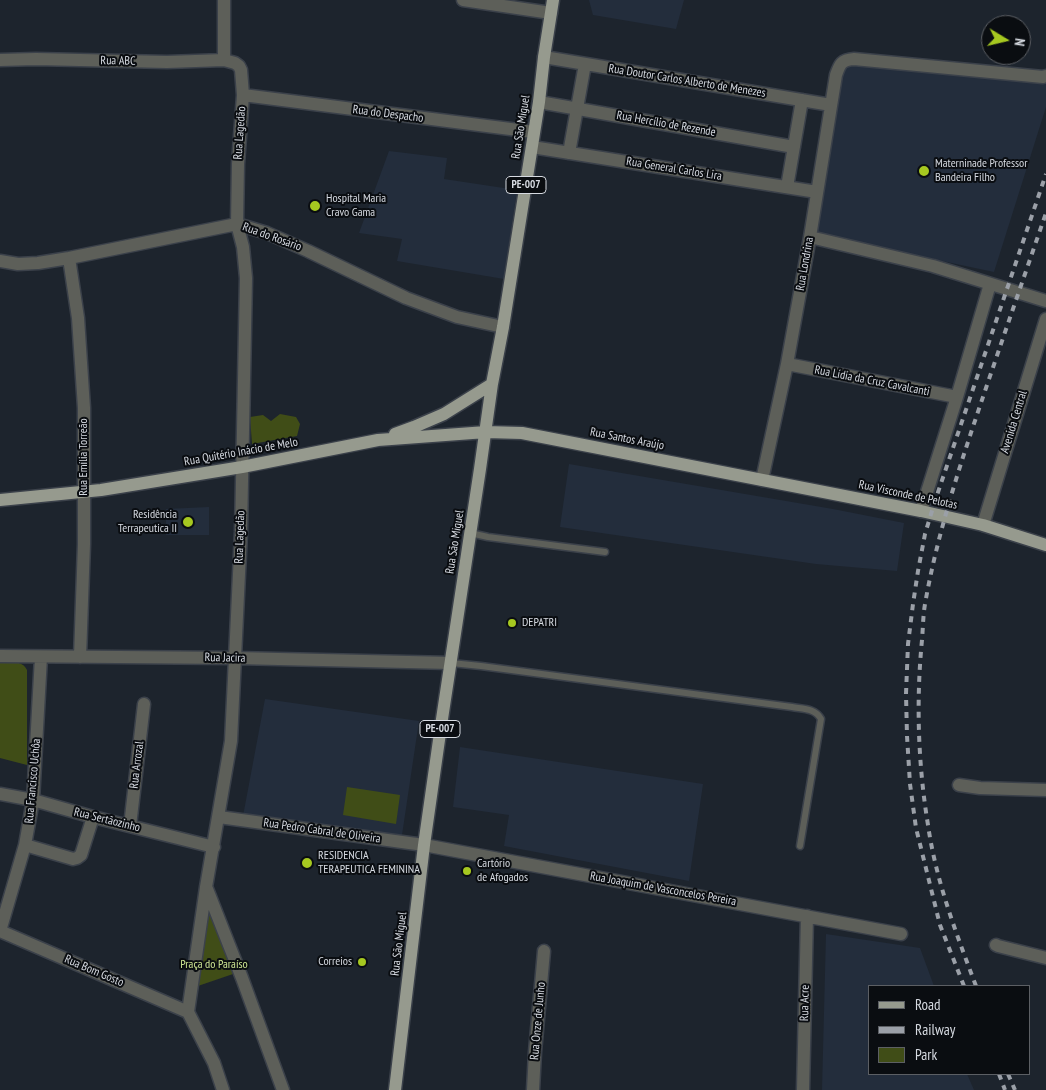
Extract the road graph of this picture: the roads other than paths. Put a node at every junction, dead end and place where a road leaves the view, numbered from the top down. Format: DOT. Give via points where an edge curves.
graph roads {
  1 [pos="224,0"];
  2 [pos="463,0"];
  3 [pos="553,0"];
  4 [pos="551,13"];
  5 [pos="544,57"];
  6 [pos="0,60"];
  7 [pos="229,62"];
  8 [pos="585,64"];
  9 [pos="1046,76"];
  10 [pos="243,95"];
  11 [pos="802,100"];
  12 [pos="539,102"];
  13 [pos="831,105"];
  14 [pos="577,108"];
  15 [pos="534,132"];
  16 [pos="532,147"];
  17 [pos="794,147"];
  18 [pos="569,153"];
  19 [pos="787,187"];
  20 [pos="817,192"];
  21 [pos="237,224"];
  22 [pos="810,237"];
  23 [pos="69,258"];
  24 [pos="0,261"];
  25 [pos="990,284"];
  26 [pos="1046,301"];
  27 [pos="1046,319"];
  28 [pos="503,327"];
  29 [pos="787,364"];
  30 [pos="492,384"];
  31 [pos="957,398"];
  32 [pos="486,432"];
  33 [pos="378,440"];
  34 [pos="242,467"];
  35 [pos="762,480"];
  36 [pos="84,492"];
  37 [pos="0,500"];
  38 [pos="921,511"];
  39 [pos="983,525"];
  40 [pos="470,533"];
  41 [pos="1046,545"];
  42 [pos="605,552"];
  43 [pos="0,656"];
  44 [pos="41,657"];
  45 [pos="80,657"];
  46 [pos="236,658"];
  47 [pos="450,663"];
  48 [pos="144,704"];
  49 [pos="958,785"];
  50 [pos="1046,790"];
  51 [pos="0,794"];
  52 [pos="34,800"];
  53 [pos="93,817"];
  54 [pos="219,817"];
  55 [pos="130,826"];
  56 [pos="424,845"];
  57 [pos="25,846"];
  58 [pos="800,846"];
  59 [pos="214,847"];
  60 [pos="206,887"];
  61 [pos="807,916"];
  62 [pos="0,931"];
  63 [pos="901,934"];
  64 [pos="996,945"];
  65 [pos="544,951"];
  66 [pos="1046,958"];
  67 [pos="188,1012"];
  68 [pos="223,1090"];
  69 [pos="283,1090"];
  70 [pos="395,1090"];
  71 [pos="533,1090"];
  72 [pos="803,1090"];
  1 -- 7 [label="street, Rua Lagedão"];
  2 -- 4 [label="street"];
  3 -- 4 [label="main road, Rua São Miguel / PE-007"];
  4 -- 5 [label="main road, Rua São Miguel / PE-007"];
  5 -- 8 [label="street, Rua Doutor Carlos Alberto de Menezes"];
  5 -- 12 [label="main road, Rua São Miguel / PE-007"];
  6 -- 7 [label="street, Rua ABC"];
  7 -- 10 [label="street, Rua Lagedão" via="241,70"];
  8 -- 11 [label="street, Rua Doutor Carlos Alberto de Menezes"];
  8 -- 14 [label="street"];
  9 -- 13 [label="street, Rua Londrina" via="846,60 836,75"];
  10 -- 15 [label="street, Rua do Despacho"];
  10 -- 21 [label="street, Rua Lagedão"];
  11 -- 13 [label="street, Rua Doutor Carlos Alberto de Menezes"];
  11 -- 17 [label="street"];
  12 -- 14 [label="street, Rua Hercílio de Rezende"];
  12 -- 15 [label="main road, Rua São Miguel / PE-007"];
  13 -- 20 [label="street, Rua Londrina"];
  14 -- 17 [label="street, Rua Hercílio de Rezende"];
  14 -- 18 [label="street"];
  15 -- 16 [label="main road, Rua São Miguel / PE-007"];
  16 -- 18 [label="street, Rua General Carlos Lira"];
  16 -- 28 [label="main road, Rua São Miguel / PE-007"];
  17 -- 19 [label="street"];
  18 -- 19 [label="street, Rua General Carlos Lira"];
  19 -- 20 [label="street, Rua General Carlos Lira"];
  20 -- 22 [label="street, Rua Londrina"];
  21 -- 23 [label="street, Rua do Rosário"];
  21 -- 28 [label="street, Rua do Rosário" via="308,251 406,298 457,316"];
  21 -- 34 [label="street, Rua Lagedão" via="246,278"];
  22 -- 25 [label="street" via="933,266"];
  22 -- 29 [label="street, Rua Londrina"];
  23 -- 24 [label="street, Rua do Rosário" via="18,264"];
  23 -- 36 [label="street, Rua Emília Torreão" via="78,318 84,408"];
  25 -- 26 [label="street"];
  25 -- 31 [label="street"];
  27 -- 39 [label="street, Avenida Central"];
  28 -- 30 [label="main road, Rua São Miguel / PE-007"];
  29 -- 31 [label="street, Rua Lídia da Cruz Cavalcanti"];
  29 -- 35 [label="street, Rua Londrina"];
  30 -- 32 [label="main road, Rua São Miguel / PE-007"];
  30 -- 33 [label="main road" via="444,414"];
  31 -- 38 [label="street"];
  32 -- 33 [label="main road, Rua Quitério Inácio de Melo"];
  32 -- 35 [label="main road, Rua Santos Araújo" via="522,433"];
  32 -- 40 [label="main road, Rua São Miguel / PE-007"];
  33 -- 34 [label="main road, Rua Quitério Inácio de Melo"];
  34 -- 36 [label="main road, Rua Quitério Inácio de Melo"];
  34 -- 46 [label="street, Rua Lagedão"];
  35 -- 38 [label="main road, Rua Visconde de Pelotas"];
  36 -- 37 [label="main road, Rua Quitério Inácio de Melo"];
  36 -- 45 [label="street, Rua Emília Torreão"];
  38 -- 39 [label="main road, Rua Visconde de Pelotas"];
  39 -- 41 [label="main road, Rua Visconde de Pelotas"];
  40 -- 42 [label="lane"];
  40 -- 47 [label="main road, Rua São Miguel / PE-007"];
  43 -- 44 [label="street, Rua Jacira"];
  44 -- 45 [label="street, Rua Jacira"];
  44 -- 52 [label="street, Rua Francisco Uchôa"];
  45 -- 46 [label="street, Rua Jacira"];
  46 -- 47 [label="street, Rua Jacira"];
  46 -- 54 [label="street, Rua Lagedão" via="231,741"];
  47 -- 56 [label="main road, Rua São Miguel / PE-007"];
  47 -- 58 [label="lane" via="814,711 822,719"];
  48 -- 55 [label="street, Rua Arrozal"];
  49 -- 50 [label="street"];
  51 -- 52 [label="street, Rua Sertãozinho"];
  52 -- 53 [label="street, Rua Sertãozinho"];
  52 -- 57 [label="street, Rua Francisco Uchôa"];
  53 -- 55 [label="street, Rua Sertãozinho"];
  53 -- 57 [label="street" via="81,855 77,858"];
  54 -- 56 [label="street, Rua Pedro Cabral de Oliveira"];
  54 -- 59 [label="street, Rua Lagedão"];
  55 -- 59 [label="street, Rua Sertãozinho"];
  56 -- 61 [label="street, Rua Joaquim de Vasconcelos Pereira"];
  56 -- 70 [label="main road, Rua São Miguel / PE-007"];
  57 -- 62 [label="street, Rua Francisco Uchôa"];
  59 -- 60 [label="street, Rua Lagedão"];
  60 -- 67 [label="street, Rua Lagedão"];
  60 -- 69 [label="street"];
  61 -- 63 [label="street, Rua Joaquim de Vasconcelos Pereira"];
  61 -- 72 [label="street, Rua Acre"];
  62 -- 67 [label="street, Rua Bom Gosto"];
  64 -- 66 [label="street"];
  65 -- 71 [label="street, Rua Onze de Junho"];
  67 -- 68 [label="street" via="214,1063"];
}
